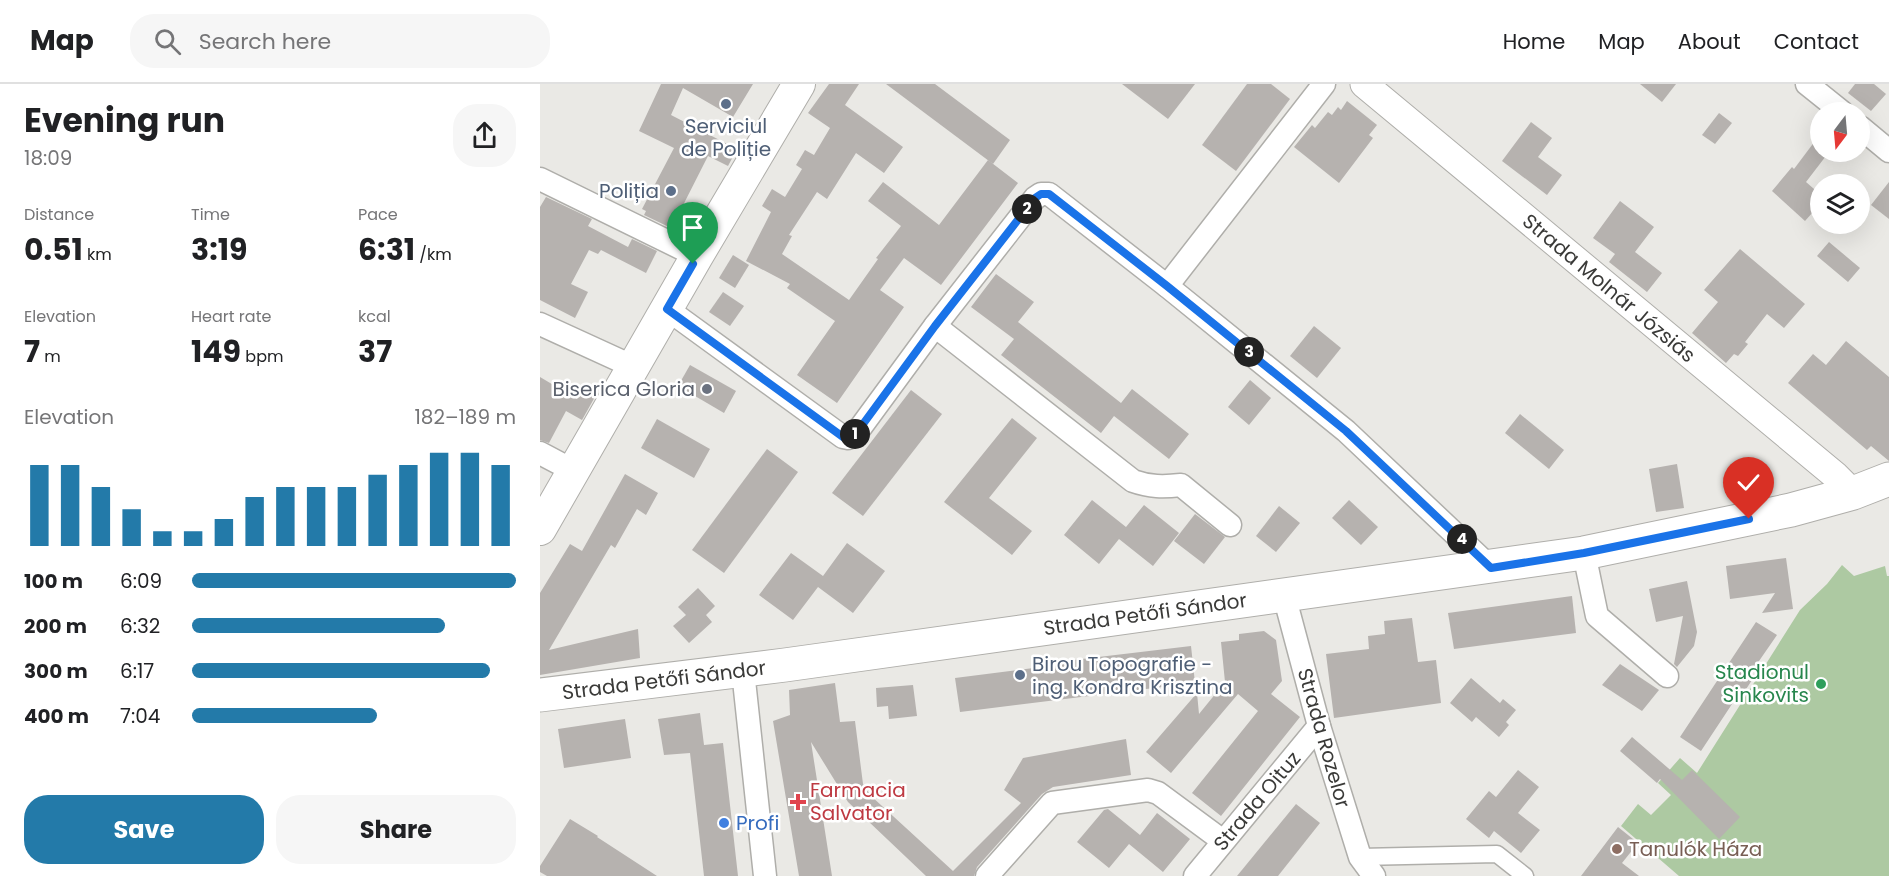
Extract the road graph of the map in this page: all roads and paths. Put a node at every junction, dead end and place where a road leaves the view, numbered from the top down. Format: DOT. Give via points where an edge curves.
graph roads {
  1 [pos="799,84"];
  2 [pos="1324,84"];
  3 [pos="1364,84"];
  4 [pos="1807,84"];
  5 [pos="1830,102"];
  6 [pos="1870,135"];
  7 [pos="1889,151"];
  8 [pos="540,179"];
  9 [pos="697,256"];
  10 [pos="1167,286"];
  11 [pos="667,309"];
  12 [pos="540,324"];
  13 [pos="935,326"];
  14 [pos="634,367"];
  15 [pos="540,453"];
  16 [pos="574,471"];
  17 [pos="1889,479"];
  18 [pos="1853,493"];
  19 [pos="1230,525"];
  20 [pos="540,529"];
  21 [pos="1584,553"];
  22 [pos="1491,568"];
  23 [pos="1284,595"];
  24 [pos="743,671"];
  25 [pos="1667,676"];
  26 [pos="540,695"];
  27 [pos="1319,726"];
  28 [pos="1223,841"];
  29 [pos="1360,857"];
  30 [pos="765,876"];
  31 [pos="987,876"];
  32 [pos="1195,876"];
  33 [pos="1374,876"];
  34 [pos="1525,876"];
  1 -- 9 [label="main road"];
  2 -- 10 [label="street"];
  3 -- 18 [label="street, Strada Molnár Józsiás"];
  4 -- 5 [label="street"];
  6 -- 7 [label="street"];
  8 -- 9 [label="street"];
  9 -- 11 [label="main road"];
  10 -- 13 [label="street" via="1049,194 1041,194"];
  10 -- 22 [label="street" via="1346,431"];
  11 -- 13 [label="street" via="848,438 855,435"];
  11 -- 14 [label="main road"];
  12 -- 14 [label="street"];
  13 -- 19 [label="street" via="1133,481 1152,486 1180,485"];
  14 -- 16 [label="main road"];
  15 -- 16 [label="street"];
  16 -- 20 [label="main road"];
  17 -- 18 [label="main road, Strada Petőfi Sándor"];
  18 -- 21 [label="main road, Strada Petőfi Sándor"];
  21 -- 22 [label="main road, Strada Petőfi Sándor"];
  21 -- 25 [label="street" via="1597,616"];
  22 -- 23 [label="main road, Strada Petőfi Sándor"];
  23 -- 24 [label="main road, Strada Petőfi Sándor"];
  23 -- 27 [label="street, Strada Rozelor"];
  24 -- 26 [label="main road, Strada Petőfi Sándor"];
  24 -- 30 [label="street"];
  27 -- 28 [label="street, Strada Oituz"];
  27 -- 29 [label="street, Strada Rozelor"];
  28 -- 31 [label="street" via="1148,790 1052,803"];
  28 -- 32 [label="street, Strada Oituz"];
  29 -- 33 [label="street, Strada Rozelor"];
  29 -- 34 [label="street" via="1497,854"];
}
